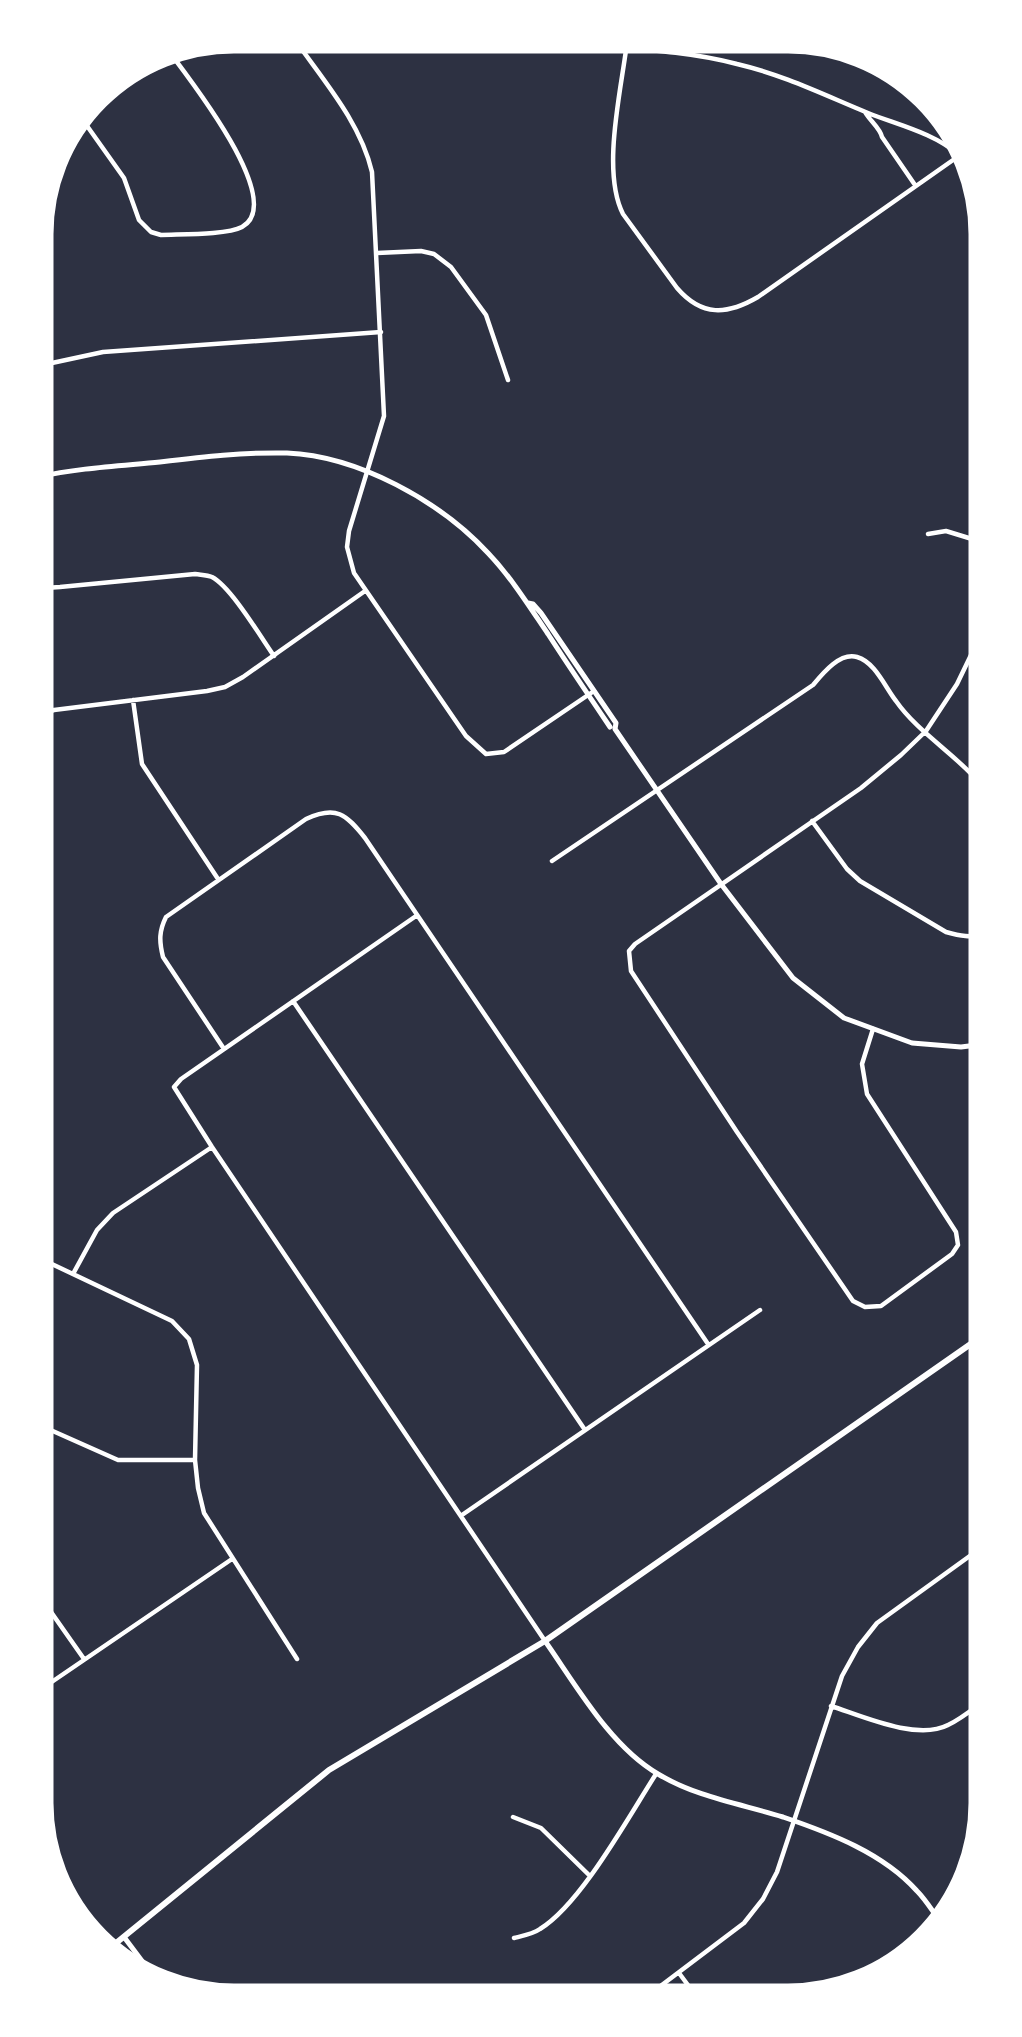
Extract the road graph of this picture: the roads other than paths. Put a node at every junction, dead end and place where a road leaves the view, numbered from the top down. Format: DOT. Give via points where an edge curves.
graph roads {
  1 [pos="301,49"];
  2 [pos="617,49"];
  3 [pos="626,50"];
  4 [pos="174,59"];
  5 [pos="864,111"];
  6 [pos="85,123"];
  7 [pos="951,147"];
  8 [pos="956,157"];
  9 [pos="915,186"];
  10 [pos="377,253"];
  11 [pos="381,332"];
  12 [pos="49,364"];
  13 [pos="508,380"];
  14 [pos="366,472"];
  15 [pos="49,475"];
  16 [pos="928,534"];
  17 [pos="973,539"];
  18 [pos="49,588"];
  19 [pos="365,591"];
  20 [pos="973,651"];
  21 [pos="274,656"];
  22 [pos="592,693"];
  23 [pos="133,700"];
  24 [pos="49,713"];
  25 [pos="926,731"];
  26 [pos="973,776"];
  27 [pos="658,789"];
  28 [pos="812,821"];
  29 [pos="552,861"];
  30 [pos="218,879"];
  31 [pos="722,884"];
  32 [pos="416,916"];
  33 [pos="973,937"];
  34 [pos="293,1001"];
  35 [pos="873,1029"];
  36 [pos="973,1046"];
  37 [pos="224,1049"];
  38 [pos="212,1147"];
  39 [pos="49,1263"];
  40 [pos="73,1274"];
  41 [pos="760,1310"];
  42 [pos="973,1342"];
  43 [pos="708,1344"];
  44 [pos="49,1429"];
  45 [pos="584,1430"];
  46 [pos="195,1461"];
  47 [pos="462,1515"];
  48 [pos="973,1554"];
  49 [pos="232,1559"];
  50 [pos="49,1609"];
  51 [pos="545,1641"];
  52 [pos="84,1660"];
  53 [pos="297,1660"];
  54 [pos="49,1684"];
  55 [pos="831,1706"];
  56 [pos="973,1709"];
  57 [pos="656,1774"];
  58 [pos="513,1817"];
  59 [pos="793,1821"];
  60 [pos="590,1876"];
  61 [pos="936,1915"];
  62 [pos="124,1937"];
  63 [pos="514,1938"];
  64 [pos="114,1945"];
  65 [pos="145,1965"];
  66 [pos="679,1973"];
  67 [pos="658,1988"];
  68 [pos="690,1988"];
  1 -- 10 [label="street" via="347,115 368,155"];
  2 -- 3 [label="street"];
  3 -- 5 [label="street" via="736,63 789,79"];
  3 -- 9 [label="street" via="613,176 617,202 677,288 700,307 715,311 744,306"];
  4 -- 6 [label="street" via="243,164 254,202 245,225 228,231 151,232 139,220 124,178"];
  5 -- 7 [label="street"];
  5 -- 9 [label="street"];
  8 -- 9 [label="street"];
  10 -- 11 [label="street"];
  10 -- 13 [label="street" via="421,251 452,267 486,315"];
  11 -- 12 [label="street" via="103,352"];
  11 -- 14 [label="street" via="384,416"];
  14 -- 15 [label="street" via="289,453 233,454"];
  14 -- 19 [label="street" via="347,547"];
  14 -- 22 [label="street" via="421,498 468,533 533,604"];
  16 -- 17 [label="street" via="946,531"];
  18 -- 21 [label="street" via="195,573 210,576 230,594"];
  19 -- 21 [label="street"];
  19 -- 22 [label="street" via="466,736 486,754 504,752"];
  20 -- 25 [label="street"];
  21 -- 23 [label="street" via="225,687"];
  22 -- 27 [label="street"];
  23 -- 24 [label="street"];
  23 -- 30 [label="street" via="142,764"];
  25 -- 26 [label="street"];
  25 -- 27 [label="street" via="897,704 870,665 860,657 843,658 813,685"];
  25 -- 28 [label="street" via="861,788"];
  27 -- 29 [label="street"];
  27 -- 31 [label="street"];
  28 -- 31 [label="street"];
  28 -- 33 [label="street" via="860,881 946,932"];
  30 -- 32 [label="street" via="306,819 333,812 360,832"];
  30 -- 37 [label="street" via="166,917 159,943 163,957"];
  31 -- 35 [label="street" via="793,978 844,1017"];
  31 -- 35 [label="street" via="635,944 629,951 631,971 853,1301 865,1307 881,1306 958,1245 956,1232 867,1094 862,1064"];
  32 -- 34 [label="street"];
  32 -- 43 [label="street"];
  34 -- 37 [label="street"];
  34 -- 45 [label="street"];
  35 -- 36 [label="street" via="912,1043"];
  37 -- 38 [label="street" via="174,1087"];
  38 -- 40 [label="street" via="113,1213 97,1230"];
  38 -- 47 [label="street"];
  39 -- 40 [label="street"];
  40 -- 46 [label="street" via="172,1321 189,1339 197,1366"];
  41 -- 43 [label="street"];
  42 -- 51 [label="main road"];
  43 -- 45 [label="street"];
  44 -- 46 [label="street" via="118,1460"];
  45 -- 47 [label="street"];
  46 -- 49 [label="street" via="204,1513"];
  47 -- 51 [label="street"];
  48 -- 55 [label="street" via="877,1623 858,1647"];
  49 -- 52 [label="street"];
  49 -- 53 [label="street"];
  50 -- 52 [label="street"];
  51 -- 57 [label="street" via="606,1727"];
  51 -- 62 [label="main road" via="329,1770"];
  52 -- 54 [label="street"];
  55 -- 56 [label="street" via="903,1729 930,1730 947,1727"];
  55 -- 59 [label="street"];
  57 -- 59 [label="street" via="726,1802"];
  57 -- 60 [label="street"];
  58 -- 60 [label="street" via="541,1828"];
  59 -- 61 [label="street" via="858,1847 883,1863 917,1890"];
  59 -- 66 [label="street" via="763,1899 744,1923"];
  60 -- 63 [label="street" via="539,1930"];
  62 -- 64 [label="main road"];
  62 -- 65 [label="street"];
  66 -- 67 [label="street"];
  66 -- 68 [label="street"];
}
